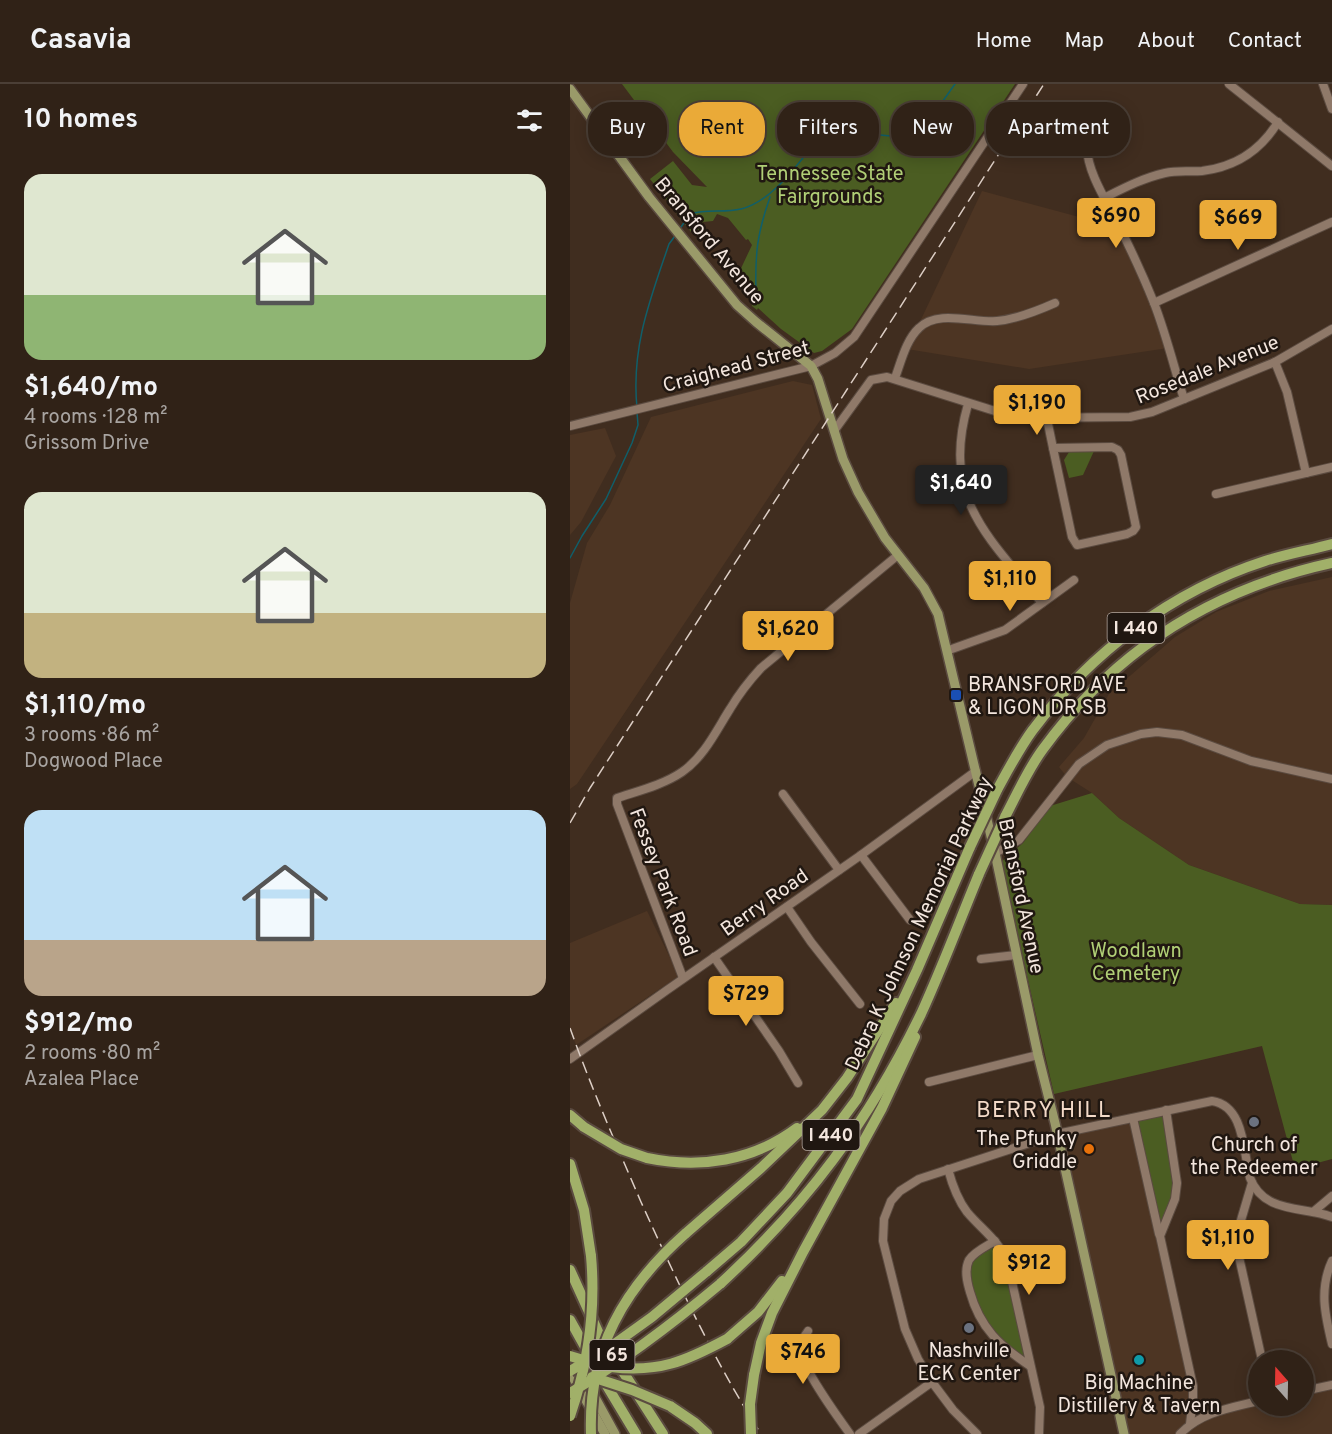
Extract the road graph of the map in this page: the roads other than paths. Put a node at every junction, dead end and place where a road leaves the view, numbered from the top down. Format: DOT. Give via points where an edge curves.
graph roads {
  1 [pos="1023,84"];
  2 [pos="1229,84"];
  3 [pos="1327,86"];
  4 [pos="570,89"];
  5 [pos="1332,109"];
  6 [pos="1278,122"];
  7 [pos="1088,156"];
  8 [pos="1332,166"];
  9 [pos="1104,198"];
  10 [pos="1332,222"];
  11 [pos="1055,303"];
  12 [pos="1154,303"];
  13 [pos="1332,329"];
  14 [pos="1275,362"];
  15 [pos="811,366"];
  16 [pos="895,378"];
  17 [pos="1184,399"];
  18 [pos="968,404"];
  19 [pos="1047,419"];
  20 [pos="570,426"];
  21 [pos="834,431"];
  22 [pos="1053,448"];
  23 [pos="1332,467"];
  24 [pos="1306,473"];
  25 [pos="1216,494"];
  26 [pos="1332,544"];
  27 [pos="898,555"];
  28 [pos="1332,563"];
  29 [pos="1074,580"];
  30 [pos="1042,603"];
  31 [pos="949,650"];
  32 [pos="976,771"];
  33 [pos="1332,779"];
  34 [pos="783,794"];
  35 [pos="995,853"];
  36 [pos="861,855"];
  37 [pos="839,870"];
  38 [pos="787,907"];
  39 [pos="910,920"];
  40 [pos="1016,956"];
  41 [pos="714,957"];
  42 [pos="981,958"];
  43 [pos="917,970"];
  44 [pos="683,978"];
  45 [pos="860,1004"];
  46 [pos="921,1014"];
  47 [pos="1038,1055"];
  48 [pos="570,1059"];
  49 [pos="929,1082"];
  50 [pos="798,1083"];
  51 [pos="831,1098"];
  52 [pos="1166,1110"];
  53 [pos="570,1115"];
  54 [pos="1133,1118"];
  55 [pos="1057,1134"];
  56 [pos="570,1164"];
  57 [pos="948,1169"];
  58 [pos="1252,1183"];
  59 [pos="1332,1196"];
  60 [pos="1313,1212"];
  61 [pos="1332,1217"];
  62 [pos="1160,1236"];
  63 [pos="995,1241"];
  64 [pos="803,1252"];
  65 [pos="1332,1260"];
  66 [pos="570,1270"];
  67 [pos="570,1320"];
  68 [pos="808,1331"];
  69 [pos="1332,1344"];
  70 [pos="1260,1350"];
  71 [pos="570,1354"];
  72 [pos="1030,1366"];
  73 [pos="570,1372"];
  74 [pos="932,1382"];
  75 [pos="1332,1385"];
  76 [pos="1314,1389"];
  77 [pos="570,1393"];
  78 [pos="1248,1404"];
  79 [pos="570,1416"];
  80 [pos="1190,1424"];
  81 [pos="591,1434"];
  82 [pos="605,1434"];
  83 [pos="615,1434"];
  84 [pos="636,1434"];
  85 [pos="663,1434"];
  86 [pos="707,1434"];
  87 [pos="752,1434"];
  88 [pos="850,1434"];
  89 [pos="858,1434"];
  90 [pos="977,1434"];
  91 [pos="1039,1434"];
  92 [pos="1124,1434"];
  93 [pos="1180,1434"];
  1 -- 15 [label="street, Craighead Street" via="854,337"];
  2 -- 6 [label="street"];
  3 -- 5 [label="street"];
  4 -- 15 [label="main road, Bransford Avenue" via="737,305"];
  6 -- 8 [label="street"];
  6 -- 9 [label="street" via="1262,144 1236,162 1221,168 1167,173"];
  7 -- 9 [label="street"];
  9 -- 12 [label="street"];
  10 -- 12 [label="street"];
  11 -- 16 [label="street" via="996,321 936,319 920,326"];
  12 -- 17 [label="street"];
  13 -- 14 [label="street, Rosedale Avenue"];
  14 -- 17 [label="street, Rosedale Avenue"];
  14 -- 24 [label="street" via="1287,392"];
  15 -- 20 [label="street, Craighead Street"];
  15 -- 21 [label="main road, Bransford Avenue"];
  16 -- 18 [label="street, Rosedale Avenue"];
  16 -- 21 [label="street" via="871,380"];
  17 -- 19 [label="street, Rosedale Avenue" via="1138,416"];
  18 -- 19 [label="street, Rosedale Avenue" via="1012,417"];
  18 -- 30 [label="street" via="959,449 964,492 980,524"];
  19 -- 22 [label="street"];
  21 -- 27 [label="main road, Bransford Avenue" via="858,492"];
  22 -- 22 [label="street" via="1076,543 1082,545 1134,530 1136,519 1119,451 1109,447"];
  23 -- 24 [label="street"];
  24 -- 25 [label="street"];
  26 -- 43 [label="highway, Debra K Johnson Memorial Parkway / I 440, bridge" via="1265,561 1162,608 1077,677 1030,733 997,790"];
  27 -- 31 [label="main road, Bransford Avenue" via="932,600"];
  27 -- 44 [label="street, Fessey Park Road" via="761,668 731,706 701,755 684,771 617,798 616,804"];
  28 -- 46 [label="highway, Debra K Johnson Memorial Parkway / I 440, bridge" via="1278,577 1218,600 1137,651 1090,692 1041,751 1005,817"];
  29 -- 30 [label="street"];
  30 -- 31 [label="street" via="1005,630"];
  31 -- 32 [label="main road, Bransford Avenue"];
  32 -- 35 [label="main road, Bransford Avenue"];
  32 -- 36 [label="street, Berry Road"];
  33 -- 35 [label="street" via="1251,761 1182,735 1141,734 1107,746 1079,764 1019,840"];
  34 -- 37 [label="street"];
  35 -- 40 [label="main road, Bransford Avenue"];
  36 -- 37 [label="street, Berry Road"];
  36 -- 39 [label="street"];
  37 -- 38 [label="street, Berry Road"];
  38 -- 41 [label="street, Berry Road"];
  38 -- 45 [label="street"];
  40 -- 42 [label="street"];
  40 -- 47 [label="main road, Bransford Avenue"];
  41 -- 44 [label="street, Berry Road"];
  41 -- 50 [label="street"];
  43 -- 51 [label="highway"];
  43 -- 73 [label="highway, Debra K Johnson Memorial Parkway / I 440, bridge" via="857,1099 787,1192 741,1242 652,1317"];
  44 -- 48 [label="street, Berry Road"];
  46 -- 64 [label="highway" via="894,1083"];
  46 -- 77 [label="highway, Debra K Johnson Memorial Parkway / I 440, bridge" via="864,1116 824,1174 782,1223 676,1321 626,1359"];
  47 -- 49 [label="street"];
  47 -- 55 [label="main road, Bransford Avenue"];
  51 -- 53 [label="highway, bridge" via="769,1145 744,1155 703,1163 647,1158 613,1145"];
  51 -- 81 [label="highway, bridge" via="803,1130 686,1234 628,1297 600,1358 594,1383"];
  52 -- 54 [label="street"];
  52 -- 58 [label="street" via="1207,1101 1227,1106 1238,1125"];
  52 -- 62 [label="street" via="1177,1183"];
  54 -- 55 [label="street"];
  54 -- 62 [label="street"];
  55 -- 57 [label="street"];
  55 -- 92 [label="main road, Bransford Avenue"];
  56 -- 79 [label="highway, bridge" via="584,1210 593,1306 590,1338"];
  57 -- 63 [label="street" via="963,1206"];
  57 -- 74 [label="street" via="900,1191 889,1205 883,1223 885,1251 904,1329"];
  58 -- 60 [label="street" via="1273,1204"];
  58 -- 70 [label="street" via="1237,1248"];
  59 -- 60 [label="street"];
  60 -- 61 [label="street"];
  62 -- 80 [label="street" via="1193,1386"];
  63 -- 72 [label="street" via="1011,1275"];
  63 -- 72 [label="street" via="970,1260 966,1271 969,1290 989,1332"];
  64 -- 71 [label="highway, bridge" via="758,1312 727,1339 692,1358 652,1368 627,1369 603,1366"];
  64 -- 87 [label="highway, bridge" via="760,1343 750,1404"];
  65 -- 69 [label="street" via="1323,1296"];
  66 -- 85 [label="highway, I 65" via="600,1336"];
  67 -- 84 [label="highway, I 65"];
  68 -- 88 [label="street" via="801,1344 802,1355"];
  71 -- 83 [label="main road"];
  72 -- 91 [label="street" via="1041,1411"];
  73 -- 82 [label="main road"];
  73 -- 86 [label="highway, bridge" via="625,1387 670,1406"];
  74 -- 89 [label="street"];
  74 -- 90 [label="street"];
  75 -- 76 [label="street"];
  78 -- 80 [label="street"];
  80 -- 93 [label="street"];
}
